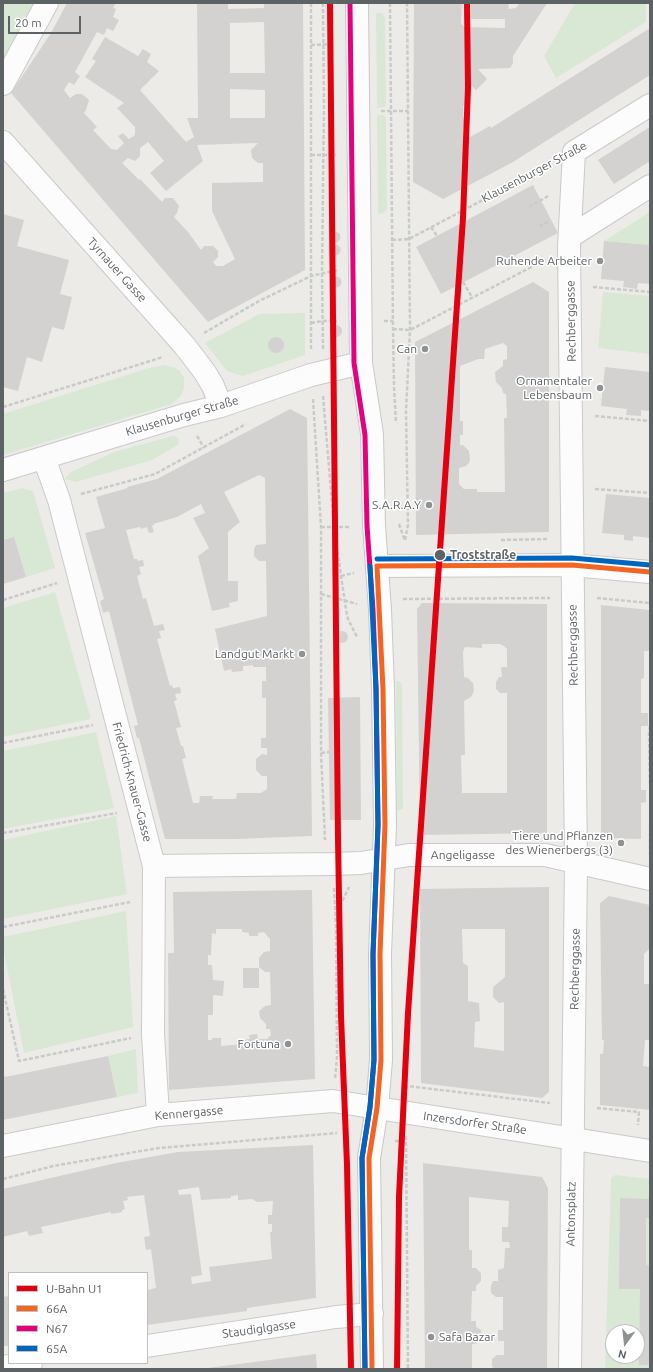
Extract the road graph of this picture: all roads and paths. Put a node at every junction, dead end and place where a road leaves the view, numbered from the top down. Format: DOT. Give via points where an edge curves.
graph roads {
  1 [pos="47,3"];
  2 [pos="311,3"];
  3 [pos="323,3"];
  4 [pos="357,3"];
  5 [pos="390,3"];
  6 [pos="407,3"];
  7 [pos="3,84"];
  8 [pos="650,105"];
  9 [pos="3,142"];
  10 [pos="574,152"];
  11 [pos="650,186"];
  12 [pos="431,227"];
  13 [pos="436,236"];
  14 [pos="408,239"];
  15 [pos="392,240"];
  16 [pos="570,242"];
  17 [pos="360,268"];
  18 [pos="322,274"];
  19 [pos="311,276"];
  20 [pos="464,282"];
  21 [pos="570,285"];
  22 [pos="650,292"];
  23 [pos="472,297"];
  24 [pos="323,321"];
  25 [pos="311,323"];
  26 [pos="393,328"];
  27 [pos="410,330"];
  28 [pos="184,345"];
  29 [pos="362,363"];
  30 [pos="317,374"];
  31 [pos="221,406"];
  32 [pos="3,407"];
  33 [pos="571,414"];
  34 [pos="650,421"];
  35 [pos="250,422"];
  36 [pos="396,424"];
  37 [pos="44,458"];
  38 [pos="3,470"];
  39 [pos="572,487"];
  40 [pos="650,493"];
  41 [pos="59,500"];
  42 [pos="398,519"];
  43 [pos="572,565"];
  44 [pos="377,566"];
  45 [pos="650,572"];
  46 [pos="79,576"];
  47 [pos="573,596"];
  48 [pos="3,600"];
  49 [pos="344,600"];
  50 [pos="402,600"];
  51 [pos="650,603"];
  52 [pos="116,722"];
  53 [pos="650,726"];
  54 [pos="3,743"];
  55 [pos="329,752"];
  56 [pos="321,753"];
  57 [pos="650,786"];
  58 [pos="139,808"];
  59 [pos="650,825"];
  60 [pos="3,833"];
  61 [pos="384,858"];
  62 [pos="576,862"];
  63 [pos="333,864"];
  64 [pos="154,866"];
  65 [pos="650,879"];
  66 [pos="154,898"];
  67 [pos="3,927"];
  68 [pos="3,989"];
  69 [pos="153,1034"];
  70 [pos="335,1080"];
  71 [pos="407,1086"];
  72 [pos="572,1106"];
  73 [pos="377,1108"];
  74 [pos="158,1115"];
  75 [pos="638,1121"];
  76 [pos="337,1133"];
  77 [pos="572,1138"];
  78 [pos="406,1142"];
  79 [pos="3,1146"];
  80 [pos="650,1150"];
  81 [pos="3,1179"];
  82 [pos="372,1314"];
  83 [pos="148,1346"];
  84 [pos="24,1364"];
  85 [pos="3,1367"];
  86 [pos="372,1369"];
  87 [pos="408,1369"];
  88 [pos="570,1369"];
  1 -- 7 [label="street"];
  2 -- 19 [label="path"];
  3 -- 18 [label="path"];
  4 -- 17 [label="street"];
  5 -- 15 [label="path"];
  6 -- 14 [label="path"];
  8 -- 10 [label="street, Klausenburger Straße"];
  9 -- 28 [label="street, Tyrnauer Gasse"];
  10 -- 12 [label="path, Klausenburger Straße"];
  10 -- 16 [label="street, Rechberggasse"];
  11 -- 16 [label="street"];
  12 -- 13 [label="path"];
  12 -- 14 [label="path, Klausenburger Straße"];
  14 -- 15 [label="path, Klausenburger Straße"];
  14 -- 27 [label="path"];
  15 -- 26 [label="path"];
  16 -- 21 [label="street, Rechberggasse"];
  16 -- 23 [label="path"];
  17 -- 18 [label="path"];
  17 -- 29 [label="street"];
  18 -- 19 [label="path"];
  18 -- 24 [label="path"];
  19 -- 25 [label="path"];
  19 -- 28 [label="path" via="259,301"];
  20 -- 23 [label="path"];
  21 -- 22 [label="path"];
  21 -- 33 [label="street, Rechberggasse"];
  23 -- 27 [label="path"];
  24 -- 25 [label="path"];
  24 -- 30 [label="path"];
  25 -- 30 [label="path"];
  26 -- 27 [label="path"];
  26 -- 36 [label="path"];
  27 -- 42 [label="path" via="406,411 408,526 405,541"];
  28 -- 31 [label="street, Tyrnauer Gasse" via="204,371"];
  28 -- 32 [label="path" via="165,356"];
  29 -- 30 [label="street, Klausenburger Straße"];
  29 -- 44 [label="street" via="372,434"];
  30 -- 31 [label="street, Klausenburger Straße"];
  30 -- 49 [label="path" via="323,394 334,527"];
  30 -- 56 [label="path" via="321,527"];
  31 -- 37 [label="street, Klausenburger Straße"];
  33 -- 34 [label="path"];
  33 -- 39 [label="street, Rechberggasse"];
  35 -- 41 [label="path" via="155,474"];
  37 -- 38 [label="street, Klausenburger Straße"];
  37 -- 41 [label="street, Friedrich-Knauer-Gasse"];
  39 -- 40 [label="path"];
  39 -- 43 [label="street, Rechberggasse"];
  41 -- 46 [label="street, Friedrich-Knauer-Gasse"];
  43 -- 44 [label="street"];
  43 -- 45 [label="street"];
  43 -- 47 [label="street, Rechberggasse"];
  44 -- 61 [label="street" via="383,688"];
  46 -- 48 [label="path"];
  46 -- 52 [label="street, Friedrich-Knauer-Gasse"];
  47 -- 50 [label="path"];
  47 -- 51 [label="path"];
  47 -- 62 [label="street, Rechberggasse"];
  52 -- 54 [label="path"];
  52 -- 58 [label="street, Friedrich-Knauer-Gasse"];
  53 -- 57 [label="path"];
  55 -- 56 [label="path"];
  56 -- 63 [label="path" via="324,840"];
  58 -- 60 [label="path"];
  58 -- 64 [label="street, Friedrich-Knauer-Gasse"];
  59 -- 65 [label="path"];
  61 -- 62 [label="street, Angeligasse" via="409,855 545,855"];
  61 -- 63 [label="street, Angeligasse" via="361,863"];
  61 -- 73 [label="street" via="380,954 381,1060"];
  62 -- 65 [label="street, Angeligasse"];
  62 -- 72 [label="street, Rechberggasse"];
  63 -- 64 [label="street, Angeligasse"];
  63 -- 70 [label="path" via="336,926"];
  64 -- 66 [label="street, Friedrich-Knauer-Gasse"];
  66 -- 67 [label="path"];
  66 -- 69 [label="street, Friedrich-Knauer-Gasse"];
  68 -- 69 [label="path" via="19,1061"];
  69 -- 74 [label="street, Friedrich-Knauer-Gasse"];
  71 -- 72 [label="path"];
  72 -- 75 [label="path" via="639,1112"];
  72 -- 77 [label="street, Rechberggasse"];
  73 -- 74 [label="street, Kennergasse" via="333,1101"];
  73 -- 77 [label="street, Inzersdorfer Straße"];
  73 -- 82 [label="street" via="369,1158"];
  74 -- 79 [label="street, Kennergasse"];
  76 -- 81 [label="path" via="159,1148 53,1166"];
  77 -- 80 [label="street"];
  77 -- 88 [label="street, Antonsplatz"];
  78 -- 87 [label="path"];
  82 -- 83 [label="street, Staudiglgasse"];
  82 -- 86 [label="street"];
  84 -- 85 [label="street"];
}
